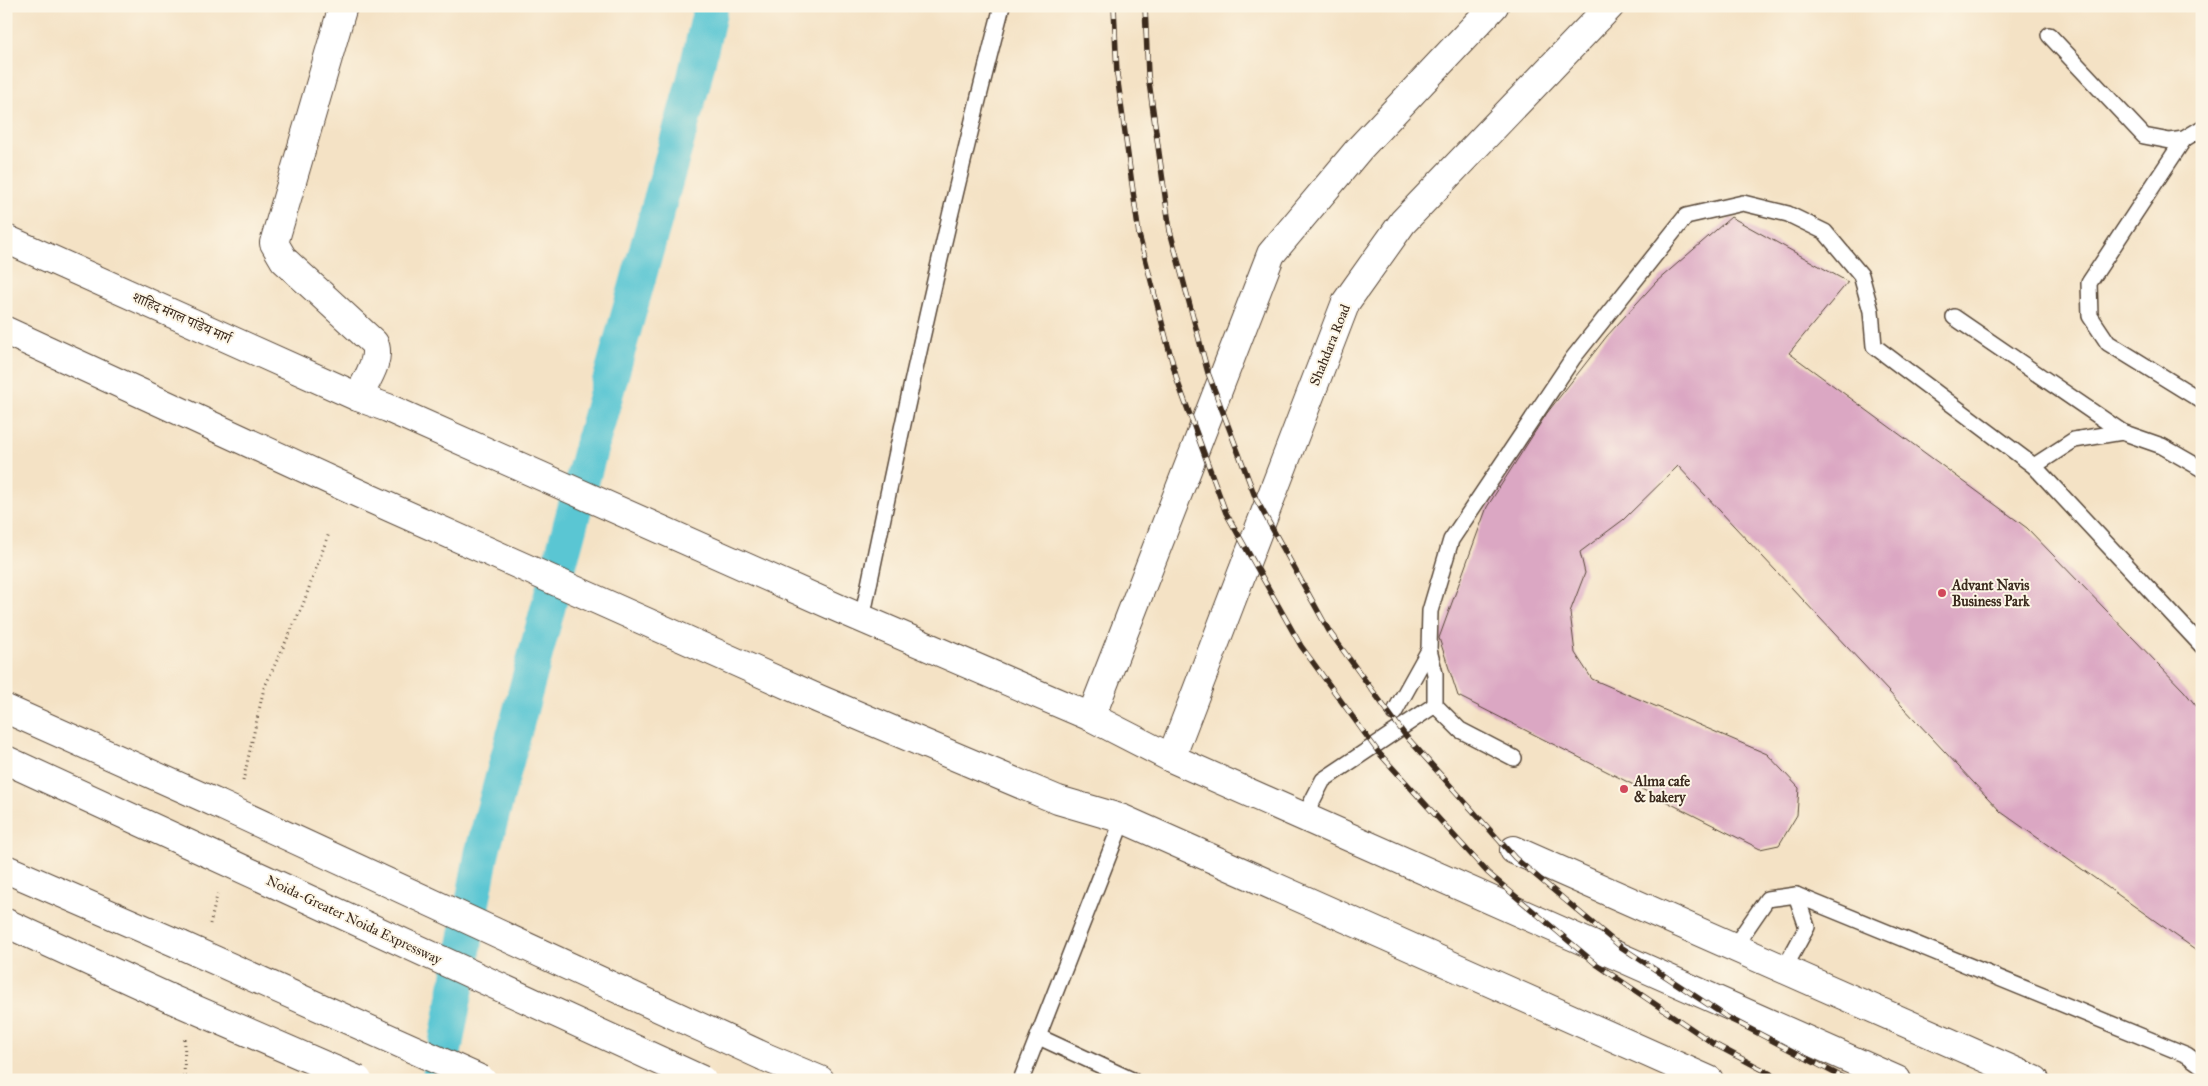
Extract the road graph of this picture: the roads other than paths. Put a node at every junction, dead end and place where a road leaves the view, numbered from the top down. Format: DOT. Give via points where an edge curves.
graph roads {
  1 [pos="342,6"];
  2 [pos="1002,6"];
  3 [pos="1494,6"];
  4 [pos="1610,6"];
  5 [pos="2049,35"];
  6 [pos="2202,128"];
  7 [pos="2184,139"];
  8 [pos="6,239"];
  9 [pos="1954,317"];
  10 [pos="6,331"];
  11 [pos="358,397"];
  12 [pos="2202,401"];
  13 [pos="2122,432"];
  14 [pos="2034,466"];
  15 [pos="2202,469"];
  16 [pos="851,614"];
  17 [pos="2202,646"];
  18 [pos="1429,650"];
  19 [pos="1435,705"];
  20 [pos="6,709"];
  21 [pos="1394,713"];
  22 [pos="1091,716"];
  23 [pos="1171,758"];
  24 [pos="1514,758"];
  25 [pos="6,760"];
  26 [pos="1304,817"];
  27 [pos="1123,819"];
  28 [pos="1514,850"];
  29 [pos="6,869"];
  30 [pos="1796,895"];
  31 [pos="6,923"];
  32 [pos="1734,947"];
  33 [pos="1784,969"];
  34 [pos="1039,1036"];
  35 [pos="2202,1066"];
  36 [pos="358,1080"];
  37 [pos="482,1080"];
  38 [pos="702,1080"];
  39 [pos="820,1080"];
  40 [pos="1020,1080"];
  41 [pos="1132,1080"];
  42 [pos="1709,1080"];
  43 [pos="1897,1080"];
  44 [pos="2035,1080"];
  1 -- 11 [label="main road" via="274,243 284,260 374,342 377,350 374,362"];
  2 -- 16 [label="lane" via="969,132 902,422"];
  3 -- 22 [label="main road" via="1360,149 1272,254"];
  4 -- 23 [label="main road, Shahdara Road" via="1403,222 1346,302"];
  5 -- 7 [label="lane" via="2144,136 2170,141"];
  6 -- 7 [label="lane"];
  7 -- 12 [label="lane" via="2089,283 2088,299 2090,316 2108,342"];
  8 -- 11 [label="main road, शाहिद मंगल पांडेय मार्ग"];
  9 -- 13 [label="lane"];
  10 -- 27 [label="main road" via="360,494 819,699 1058,800"];
  11 -- 16 [label="main road, शाहिद मंगल पांडेय मार्ग"];
  13 -- 14 [label="lane" via="2074,440"];
  13 -- 15 [label="lane" via="2162,446"];
  14 -- 17 [label="lane"];
  14 -- 18 [label="lane" via="1874,346 1871,311 1862,275 1825,232 1788,214 1743,203 1686,216 1573,358 1451,540 1430,611"];
  16 -- 22 [label="main road, शाहिद मंगल पांडेय मार्ग"];
  18 -- 19 [label="lane" via="1435,674"];
  18 -- 21 [label="lane"];
  19 -- 24 [label="lane" via="1460,730"];
  19 -- 26 [label="lane" via="1323,780"];
  20 -- 39 [label="main road, bridge"];
  22 -- 23 [label="main road, शाहिद मंगल पांडेय मार्ग"];
  23 -- 26 [label="main road, शाहिद मंगल पांडेय मार्ग"];
  25 -- 38 [label="main road, Noida-Greater Noida Expressway, bridge"];
  26 -- 43 [label="main road, शाहिद मंगल पांडेय मार्ग"];
  27 -- 34 [label="lane"];
  27 -- 42 [label="main road"];
  28 -- 32 [label="main road"];
  29 -- 37 [label="main road, bridge"];
  30 -- 32 [label="lane" via="1767,898"];
  30 -- 33 [label="lane" via="1807,927"];
  30 -- 35 [label="lane" via="2187,1056"];
  31 -- 36 [label="main road, bridge"];
  32 -- 33 [label="main road"];
  33 -- 44 [label="main road"];
  34 -- 40 [label="lane"];
  34 -- 41 [label="lane"];
}
